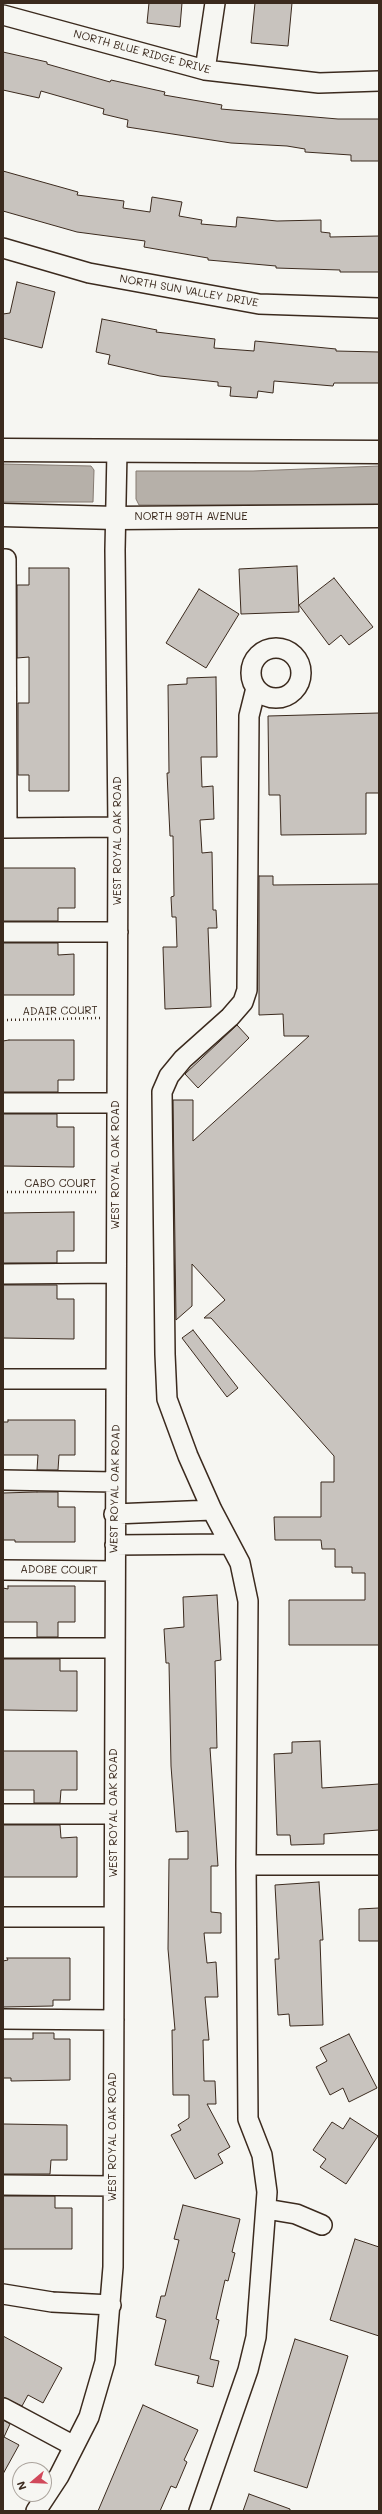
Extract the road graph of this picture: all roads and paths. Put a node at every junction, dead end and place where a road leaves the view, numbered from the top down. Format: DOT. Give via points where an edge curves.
graph roads {
  1 [pos="215,3"];
  2 [pos="3,15"];
  3 [pos="205,70"];
  4 [pos="379,81"];
  5 [pos="3,248"];
  6 [pos="379,308"];
  7 [pos="3,450"];
  8 [pos="117,451"];
  9 [pos="379,452"];
  10 [pos="3,515"];
  11 [pos="379,516"];
  12 [pos="115,518"];
  13 [pos="3,559"];
  14 [pos="256,688"];
  15 [pos="118,827"];
  16 [pos="5,828"];
  17 [pos="3,932"];
  18 [pos="118,932"];
  19 [pos="118,1018"];
  20 [pos="3,1020"];
  21 [pos="3,1103"];
  22 [pos="116,1103"];
  23 [pos="3,1192"];
  24 [pos="116,1192"];
  25 [pos="116,1273"];
  26 [pos="3,1274"];
  27 [pos="3,1379"];
  28 [pos="116,1379"];
  29 [pos="3,1480"];
  30 [pos="115,1482"];
  31 [pos="212,1510"];
  32 [pos="161,1513"];
  33 [pos="114,1514"];
  34 [pos="160,1544"];
  35 [pos="229,1544"];
  36 [pos="115,1545"];
  37 [pos="3,1570"];
  38 [pos="114,1571"];
  39 [pos="3,1648"];
  40 [pos="114,1648"];
  41 [pos="3,1814"];
  42 [pos="114,1814"];
  43 [pos="246,1865"];
  44 [pos="379,1865"];
  45 [pos="3,1917"];
  46 [pos="114,1917"];
  47 [pos="3,2019"];
  48 [pos="114,2020"];
  49 [pos="3,2185"];
  50 [pos="113,2186"];
  51 [pos="266,2209"];
  52 [pos="322,2225"];
  53 [pos="3,2294"];
  54 [pos="111,2305"];
  55 [pos="3,2408"];
  56 [pos="74,2446"];
  57 [pos="36,2511"];
  58 [pos="199,2511"];
  1 -- 3 [label="street"];
  2 -- 3 [label="street, NORTH BLUE RIDGE DRIVE"];
  3 -- 4 [label="street, NORTH BLUE RIDGE DRIVE" via="319,83"];
  5 -- 6 [label="street, NORTH SUN VALLEY DRIVE" via="90,273 259,304"];
  7 -- 8 [label="main road"];
  8 -- 9 [label="main road"];
  8 -- 12 [label="street, WEST ROYAL OAK ROAD"];
  10 -- 12 [label="main road, NORTH 99TH AVENUE"];
  11 -- 12 [label="main road, NORTH 99TH AVENUE"];
  12 -- 15 [label="street, WEST ROYAL OAK ROAD"];
  13 -- 16 [label="street" via="6,559"];
  14 -- 31 [label="street" via="248,716 247,990 243,1002 230,1017 183,1059 169,1076 162,1092 167,1399"];
  15 -- 16 [label="street"];
  15 -- 18 [label="street, WEST ROYAL OAK ROAD"];
  17 -- 18 [label="street"];
  18 -- 19 [label="street, WEST ROYAL OAK ROAD"];
  19 -- 20 [label="path, ADAIR COURT"];
  19 -- 22 [label="street, WEST ROYAL OAK ROAD"];
  21 -- 22 [label="street"];
  22 -- 24 [label="street, WEST ROYAL OAK ROAD"];
  23 -- 24 [label="path, CABO COURT"];
  24 -- 25 [label="street, WEST ROYAL OAK ROAD"];
  25 -- 26 [label="street"];
  25 -- 28 [label="street, WEST ROYAL OAK ROAD"];
  27 -- 28 [label="street"];
  28 -- 30 [label="street, WEST ROYAL OAK ROAD"];
  29 -- 30 [label="street"];
  30 -- 33 [label="street, WEST ROYAL OAK ROAD"];
  31 -- 32 [label="street"];
  31 -- 35 [label="street"];
  32 -- 33 [label="street"];
  32 -- 34 [label="street"];
  33 -- 36 [label="street, WEST ROYAL OAK ROAD"];
  34 -- 35 [label="street"];
  34 -- 36 [label="street"];
  35 -- 43 [label="street" via="240,1563 248,1601"];
  36 -- 38 [label="street, WEST ROYAL OAK ROAD"];
  37 -- 38 [label="street, ADOBE COURT"];
  38 -- 40 [label="street, WEST ROYAL OAK ROAD"];
  39 -- 40 [label="street"];
  40 -- 42 [label="street, WEST ROYAL OAK ROAD"];
  41 -- 42 [label="street"];
  42 -- 46 [label="street, WEST ROYAL OAK ROAD"];
  43 -- 44 [label="street"];
  43 -- 51 [label="street" via="248,2119 262,2155 267,2192"];
  45 -- 46 [label="street"];
  46 -- 48 [label="street, WEST ROYAL OAK ROAD"];
  47 -- 48 [label="street"];
  48 -- 50 [label="street, WEST ROYAL OAK ROAD"];
  49 -- 50 [label="street"];
  50 -- 54 [label="street, WEST ROYAL OAK ROAD"];
  51 -- 52 [label="street" via="296,2214"];
  51 -- 58 [label="street" via="256,2337 248,2370"];
  53 -- 54 [label="street" via="52,2302"];
  54 -- 56 [label="street, WEST ROYAL OAK ROAD" via="105,2362 89,2417"];
  55 -- 56 [label="street"];
  56 -- 57 [label="street, WEST ROYAL OAK ROAD" via="59,2476"];
}
